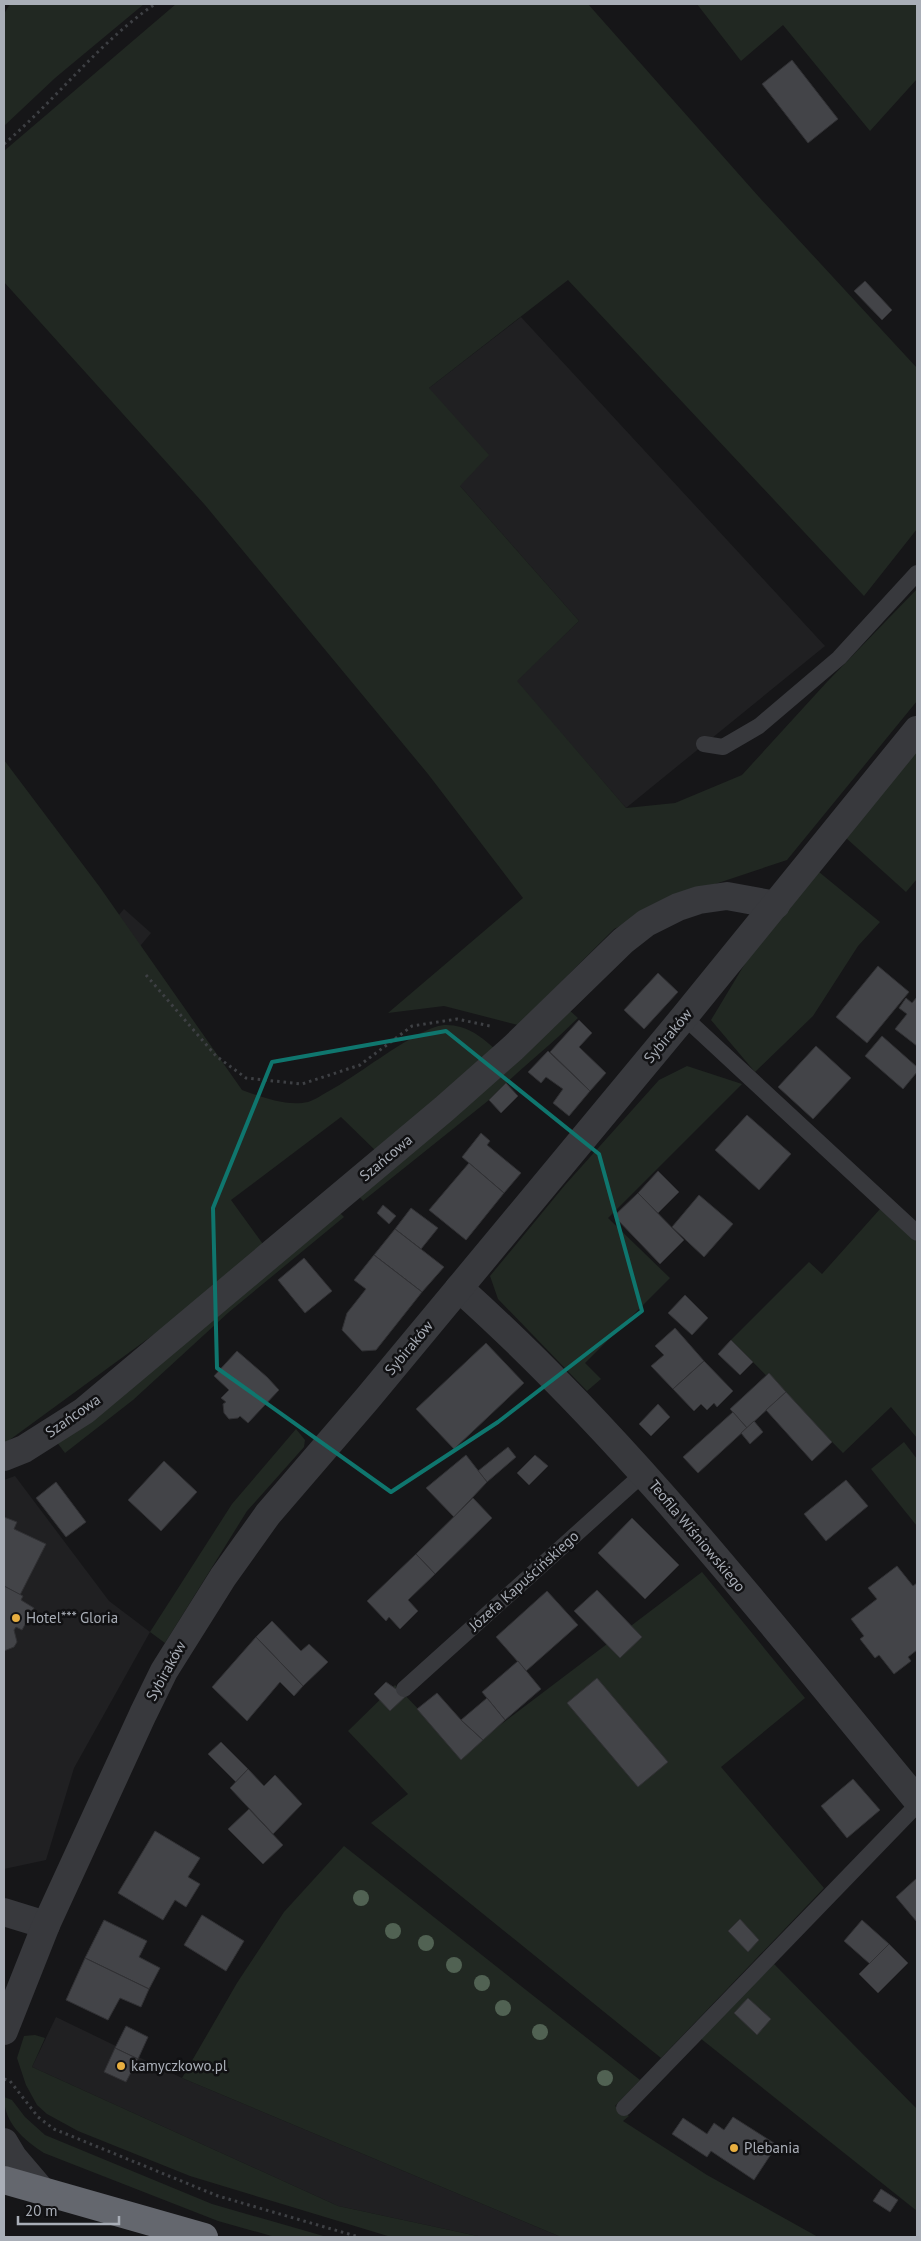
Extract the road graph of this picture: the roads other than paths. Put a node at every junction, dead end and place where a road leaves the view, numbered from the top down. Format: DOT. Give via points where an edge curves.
graph roads {
  1 [pos="917,573"];
  2 [pos="917,730"];
  3 [pos="704,744"];
  4 [pos="776,905"];
  5 [pos="684,1017"];
  6 [pos="917,1233"];
  7 [pos="459,1288"];
  8 [pos="4,1457"];
  9 [pos="644,1473"];
  10 [pos="404,1689"];
  11 [pos="917,1800"];
  12 [pos="917,1805"];
  13 [pos="4,1912"];
  14 [pos="46,1925"];
  15 [pos="4,2030"];
  16 [pos="624,2108"];
  17 [pos="4,2142"];
  18 [pos="4,2180"];
  19 [pos="42,2191"];
  20 [pos="204,2237"];
  1 -- 3 [label="lane" via="839,658 759,726 722,746"];
  2 -- 4 [label="street, Sybiraków"];
  4 -- 5 [label="street, Sybiraków"];
  4 -- 8 [label="street, Szańcowa" via="726,896 678,907 646,923 444,1110 84,1411 24,1449"];
  5 -- 6 [label="lane"];
  5 -- 7 [label="street, Sybiraków"];
  7 -- 9 [label="street, Teofila Wiśniowskiego" via="501,1326"];
  7 -- 14 [label="street, Sybiraków" via="268,1514 222,1577 164,1672"];
  9 -- 10 [label="lane, Józefa Kapuścińskiego"];
  9 -- 11 [label="street, Teofila Wiśniowskiego"];
  12 -- 16 [label="lane"];
  13 -- 14 [label="street"];
  14 -- 15 [label="street, Sybiraków"];
  17 -- 19 [label="street"];
  18 -- 19 [label="highway"];
  19 -- 20 [label="highway"];
}
